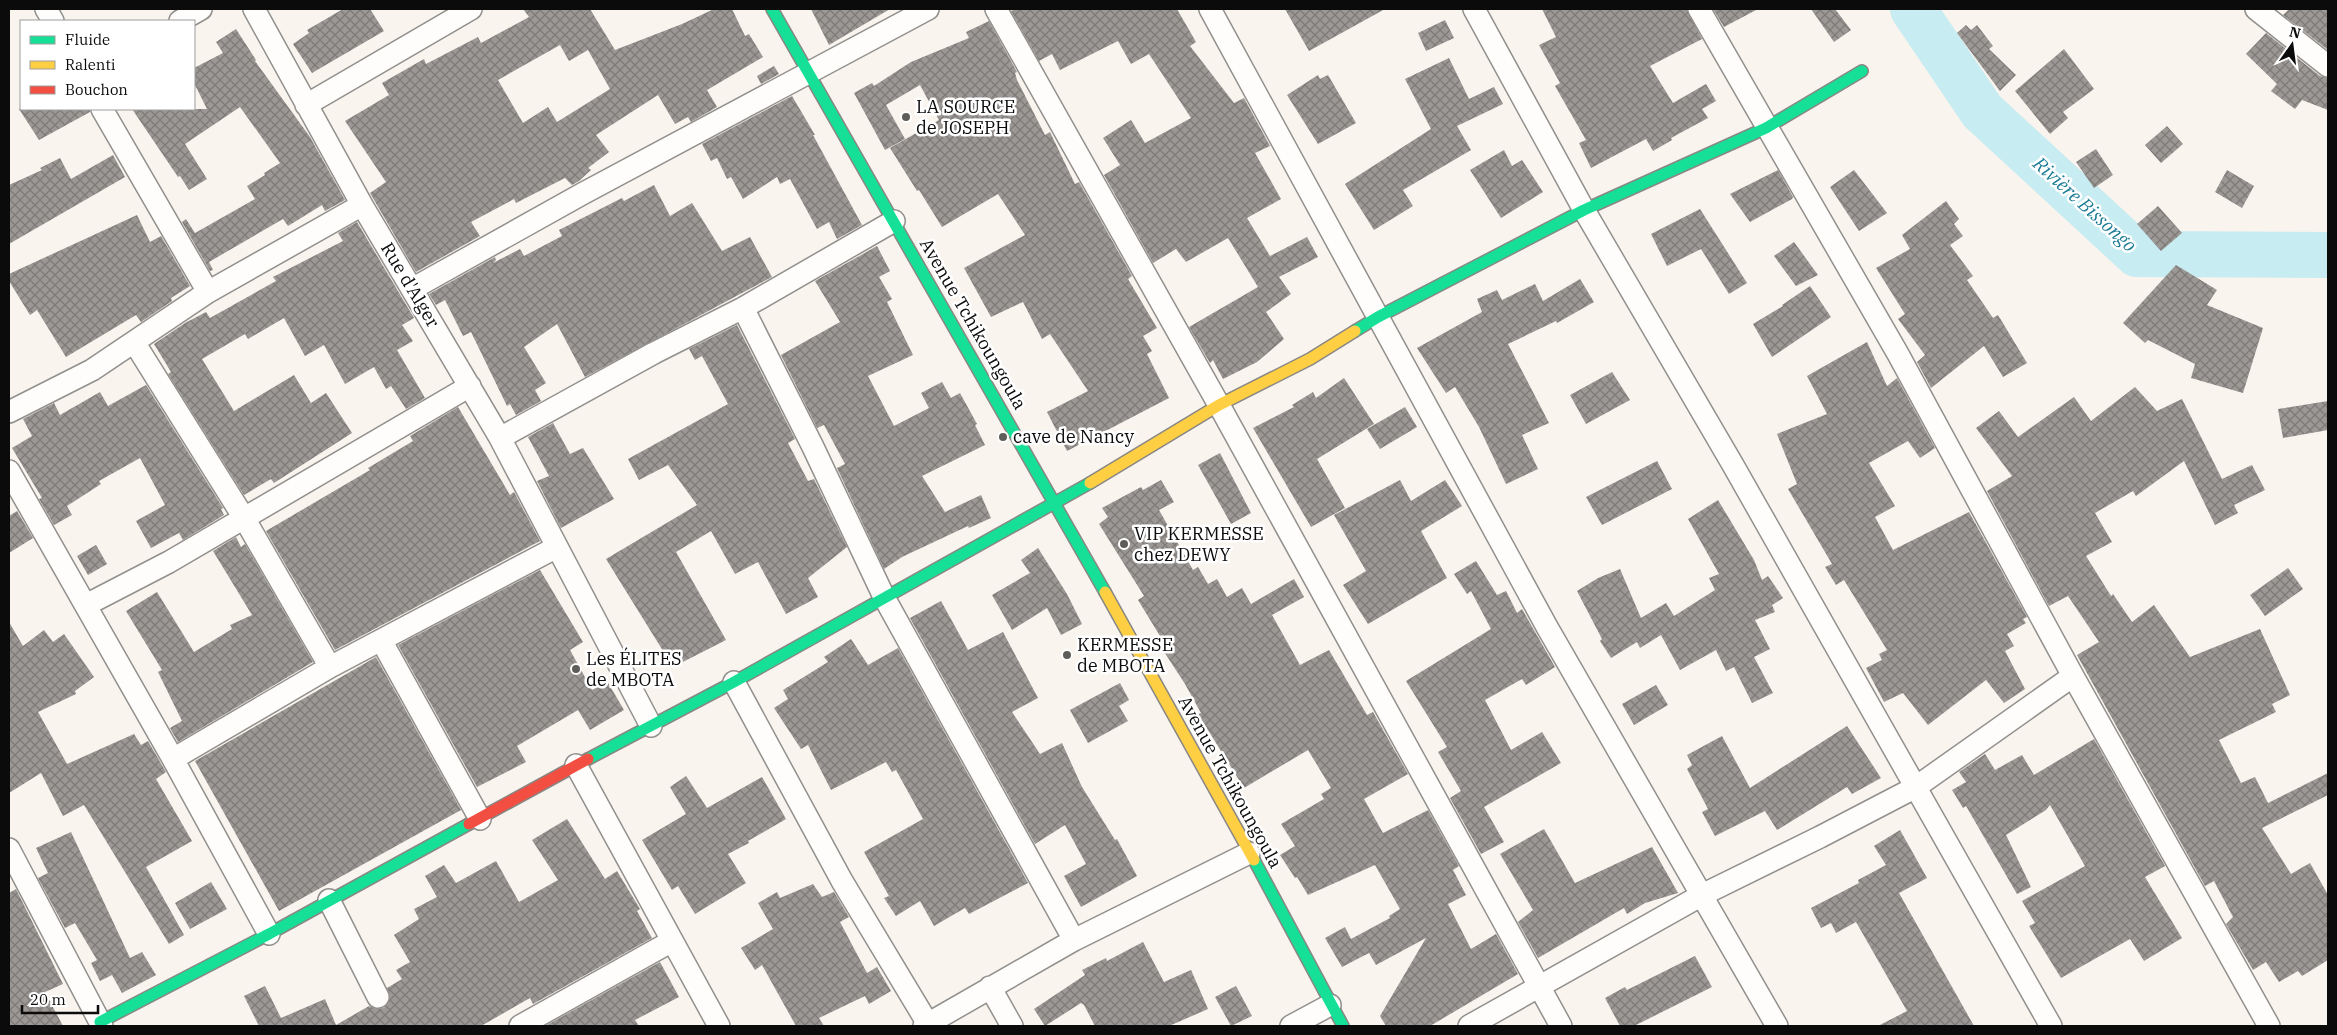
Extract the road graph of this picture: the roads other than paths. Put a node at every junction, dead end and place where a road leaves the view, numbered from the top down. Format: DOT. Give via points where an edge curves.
graph roads {
  1 [pos="46,9"];
  2 [pos="201,9"];
  3 [pos="254,9"];
  4 [pos="469,9"];
  5 [pos="772,9"];
  6 [pos="928,9"];
  7 [pos="996,9"];
  8 [pos="1210,9"];
  9 [pos="1474,9"];
  10 [pos="1699,9"];
  11 [pos="2256,9"];
  12 [pos="52,20"];
  13 [pos="182,20"];
  14 [pos="2328,66"];
  15 [pos="1862,71"];
  16 [pos="808,73"];
  17 [pos="306,105"];
  18 [pos="103,110"];
  19 [pos="1766,128"];
  20 [pos="362,205"];
  21 [pos="1584,210"];
  22 [pos="894,221"];
  23 [pos="412,289"];
  24 [pos="208,292"];
  25 [pos="743,308"];
  26 [pos="1378,317"];
  27 [pos="134,342"];
  28 [pos="470,386"];
  29 [pos="1220,405"];
  30 [pos="9,412"];
  31 [pos="500,438"];
  32 [pos="9,471"];
  33 [pos="1056,503"];
  34 [pos="244,518"];
  35 [pos="557,548"];
  36 [pos="884,599"];
  37 [pos="86,605"];
  38 [pos="381,640"];
  39 [pos="330,667"];
  40 [pos="2073,676"];
  41 [pos="734,682"];
  42 [pos="652,726"];
  43 [pos="173,758"];
  44 [pos="576,765"];
  45 [pos="1916,787"];
  46 [pos="480,819"];
  47 [pos="9,849"];
  48 [pos="1249,853"];
  49 [pos="1702,895"];
  50 [pos="329,900"];
  51 [pos="269,934"];
  52 [pos="1074,940"];
  53 [pos="672,941"];
  54 [pos="1538,986"];
  55 [pos="990,987"];
  56 [pos="378,997"];
  57 [pos="1330,1005"];
  58 [pos="101,1024"];
  59 [pos="926,1025"];
  60 [pos="520,1026"];
  61 [pos="718,1026"];
  62 [pos="1012,1026"];
  63 [pos="1291,1026"];
  64 [pos="1343,1026"];
  65 [pos="1469,1026"];
  66 [pos="1561,1026"];
  67 [pos="1777,1026"];
  68 [pos="2051,1026"];
  69 [pos="2269,1026"];
  1 -- 12 [label="street"];
  2 -- 13 [label="street"];
  3 -- 17 [label="street, Rue d'Alger"];
  4 -- 17 [label="street"];
  5 -- 16 [label="street, Avenue Tchikoungoula"];
  6 -- 16 [label="street"];
  7 -- 29 [label="street"];
  8 -- 26 [label="street"];
  9 -- 21 [label="street"];
  10 -- 19 [label="street"];
  11 -- 14 [label="street"];
  15 -- 19 [label="street"];
  16 -- 22 [label="street, Avenue Tchikoungoula"];
  16 -- 23 [label="street"];
  17 -- 20 [label="street, Rue d'Alger"];
  18 -- 24 [label="street"];
  19 -- 21 [label="street"];
  19 -- 40 [label="street" via="1898,354"];
  20 -- 23 [label="street, Rue d'Alger"];
  20 -- 24 [label="street"];
  21 -- 26 [label="street"];
  21 -- 45 [label="street"];
  22 -- 25 [label="street"];
  22 -- 33 [label="street, Avenue Tchikoungoula"];
  23 -- 28 [label="street, Rue d'Alger"];
  24 -- 27 [label="street"];
  25 -- 31 [label="street"];
  25 -- 36 [label="street"];
  26 -- 29 [label="street" via="1310,359"];
  26 -- 49 [label="street" via="1547,627"];
  27 -- 30 [label="street" via="92,370"];
  27 -- 34 [label="street"];
  28 -- 31 [label="street, Rue d'Alger"];
  28 -- 34 [label="street"];
  29 -- 33 [label="street"];
  29 -- 54 [label="street"];
  31 -- 35 [label="street, Rue d'Alger"];
  32 -- 37 [label="street"];
  33 -- 36 [label="street"];
  33 -- 48 [label="street, Avenue Tchikoungoula"];
  34 -- 37 [label="street" via="170,562"];
  34 -- 39 [label="street"];
  35 -- 38 [label="street"];
  35 -- 42 [label="street, Rue d'Alger"];
  36 -- 41 [label="street"];
  36 -- 52 [label="street"];
  37 -- 43 [label="street"];
  38 -- 39 [label="street"];
  38 -- 46 [label="street"];
  39 -- 43 [label="street"];
  40 -- 45 [label="street"];
  40 -- 69 [label="street"];
  41 -- 42 [label="street"];
  41 -- 59 [label="street" via="842,881"];
  42 -- 44 [label="street"];
  43 -- 51 [label="street"];
  44 -- 46 [label="street"];
  44 -- 53 [label="street"];
  45 -- 49 [label="street"];
  45 -- 68 [label="street"];
  46 -- 50 [label="street"];
  47 -- 58 [label="street"];
  48 -- 52 [label="street"];
  48 -- 57 [label="street, Avenue Tchikoungoula"];
  49 -- 54 [label="street"];
  49 -- 67 [label="street"];
  50 -- 51 [label="street"];
  50 -- 56 [label="street"];
  51 -- 58 [label="street"];
  52 -- 55 [label="street"];
  53 -- 60 [label="street"];
  53 -- 61 [label="street"];
  54 -- 65 [label="street"];
  54 -- 66 [label="street"];
  55 -- 59 [label="street"];
  55 -- 62 [label="street"];
  57 -- 63 [label="street"];
  57 -- 64 [label="street, Avenue Tchikoungoula"];
}
